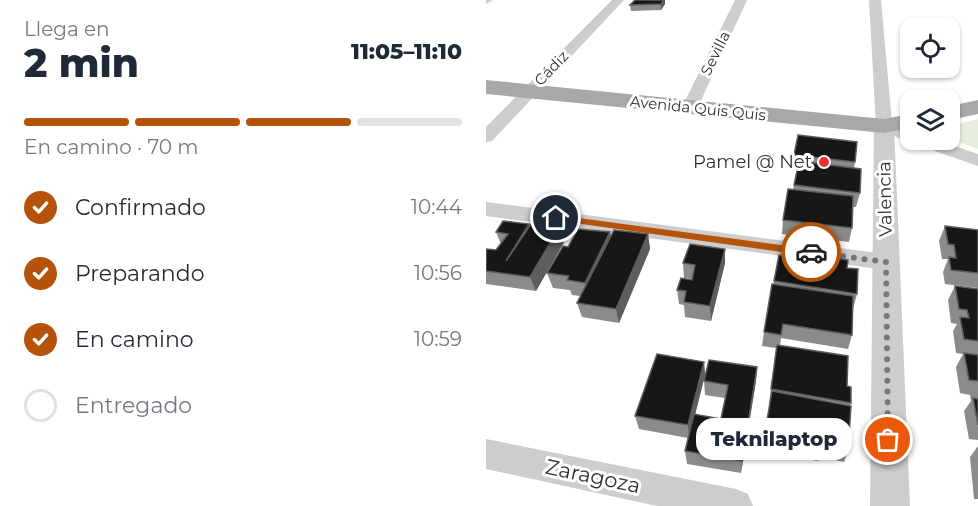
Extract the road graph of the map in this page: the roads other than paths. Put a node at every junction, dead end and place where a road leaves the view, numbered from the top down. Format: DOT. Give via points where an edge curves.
graph roads {
  1 [pos="618,0"];
  2 [pos="741,0"];
  3 [pos="875,0"];
  4 [pos="486,87"];
  5 [pos="530,91"];
  6 [pos="690,107"];
  7 [pos="978,107"];
  8 [pos="960,111"];
  9 [pos="900,119"];
  10 [pos="900,128"];
  11 [pos="486,137"];
  12 [pos="900,145"];
  13 [pos="950,150"];
  14 [pos="978,160"];
  15 [pos="486,209"];
  16 [pos="886,262"];
  17 [pos="486,454"];
  18 [pos="736,506"];
  19 [pos="890,506"];
  1 -- 5 [label="street, Cádiz"];
  2 -- 6 [label="street, Sevilla"];
  3 -- 9 [label="street, Valencia"];
  4 -- 5 [label="main road, Avenida Quis Quis"];
  5 -- 6 [label="main road, Avenida Quis Quis"];
  5 -- 11 [label="street, Cádiz"];
  6 -- 10 [label="main road, Avenida Quis Quis"];
  7 -- 8 [label="main road"];
  12 -- 16 [label="street, Valencia"];
  13 -- 14 [label="street"];
  15 -- 16 [label="street"];
  16 -- 19 [label="street, Valencia"];
  17 -- 18 [label="street, Zaragoza"];
}
